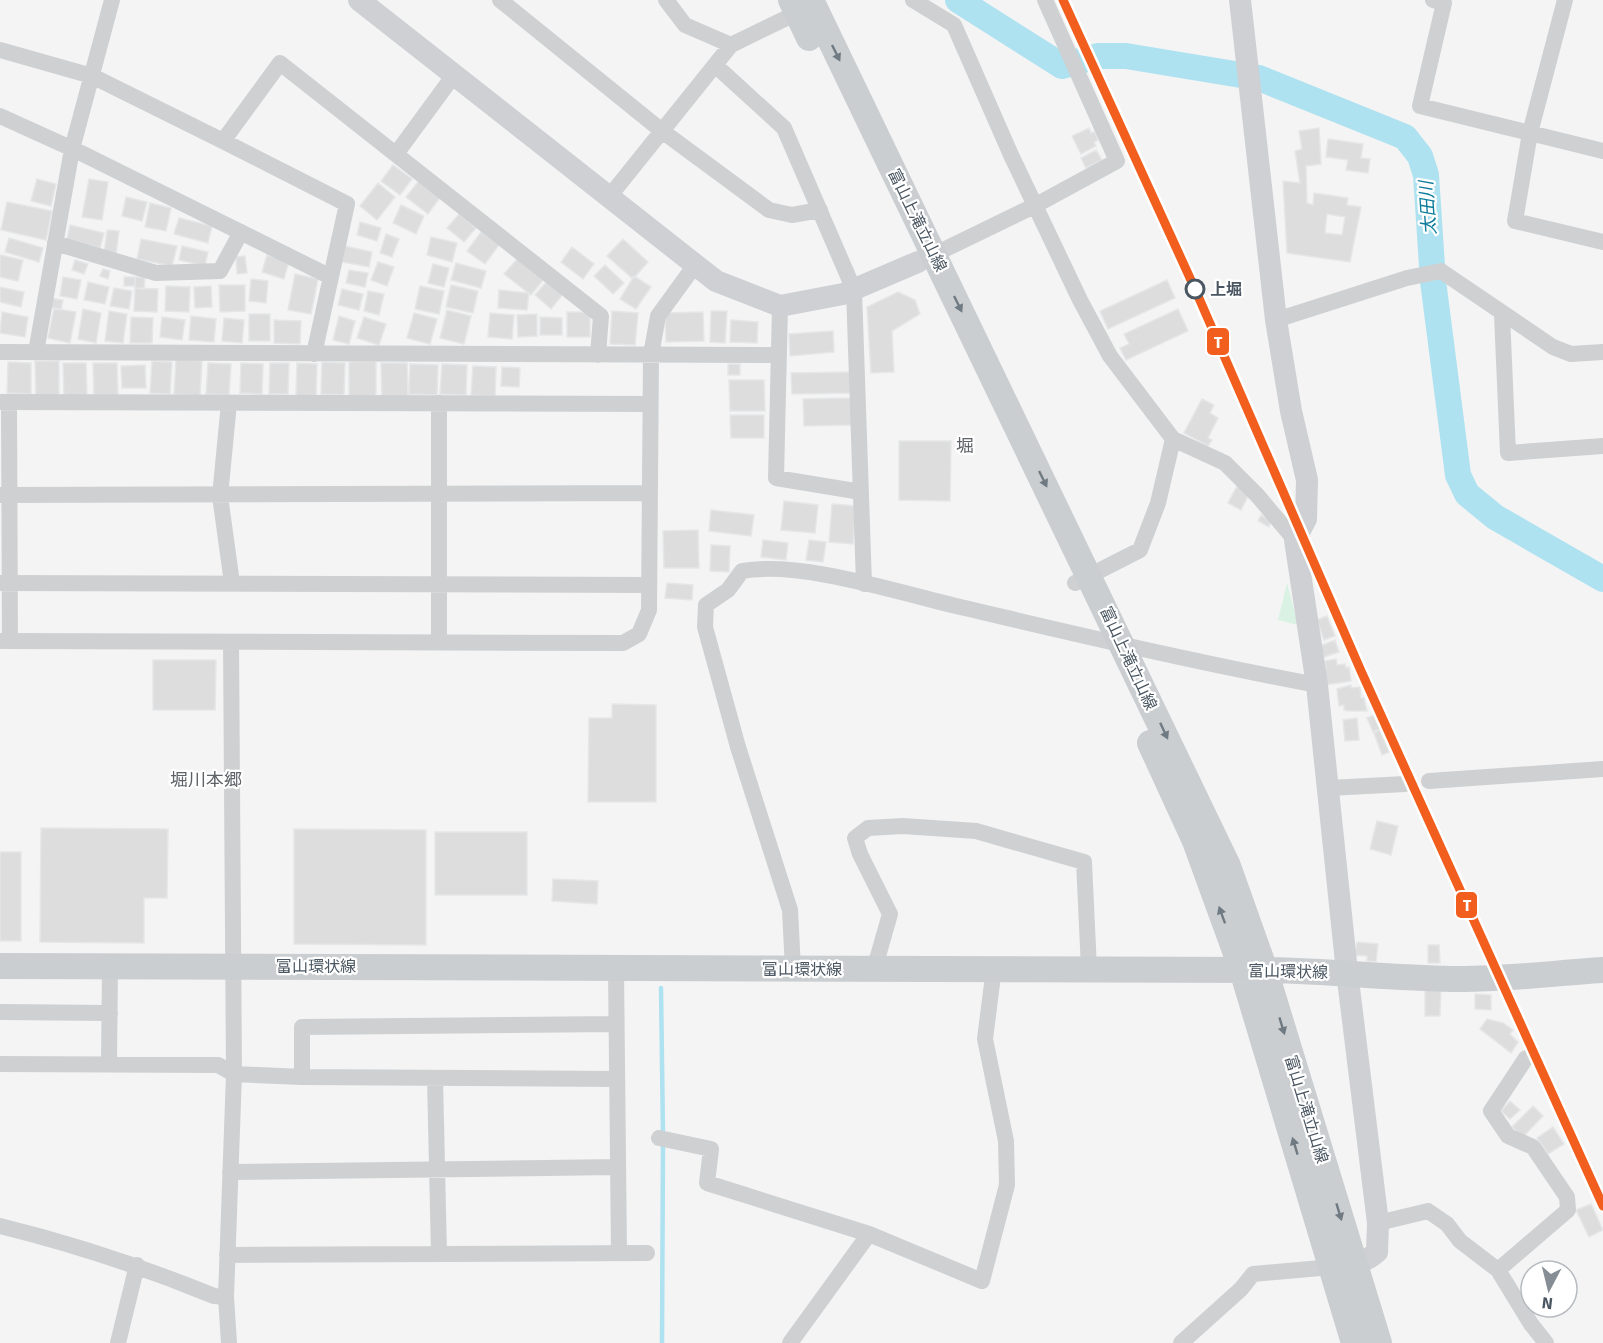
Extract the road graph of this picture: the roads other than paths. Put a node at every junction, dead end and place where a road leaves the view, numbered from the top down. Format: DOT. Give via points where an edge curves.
graph roads {
  1 [pos="112,0"];
  2 [pos="359,0"];
  3 [pos="500,0"];
  4 [pos="666,0"];
  5 [pos="912,0"];
  6 [pos="1045,0"];
  7 [pos="1240,0"];
  8 [pos="1434,0"];
  9 [pos="1565,0"];
  10 [pos="807,4"];
  11 [pos="731,45"];
  12 [pos="0,50"];
  13 [pos="715,65"];
  14 [pos="454,75"];
  15 [pos="92,76"];
  16 [pos="0,116"];
  17 [pos="662,131"];
  18 [pos="1530,133"];
  19 [pos="223,141"];
  20 [pos="72,149"];
  21 [pos="1603,151"];
  22 [pos="396,154"];
  23 [pos="609,197"];
  24 [pos="1036,205"];
  25 [pos="820,210"];
  26 [pos="241,232"];
  27 [pos="1603,242"];
  28 [pos="55,243"];
  29 [pos="926,258"];
  30 [pos="695,265"];
  31 [pos="331,277"];
  32 [pos="854,290"];
  33 [pos="780,306"];
  34 [pos="1502,315"];
  35 [pos="1276,320"];
  36 [pos="0,352"];
  37 [pos="36,352"];
  38 [pos="1603,352"];
  39 [pos="314,354"];
  40 [pos="598,355"];
  41 [pos="651,355"];
  42 [pos="779,355"];
  43 [pos="5,402"];
  44 [pos="229,403"];
  45 [pos="439,403"];
  46 [pos="650,404"];
  47 [pos="1173,439"];
  48 [pos="1603,446"];
  49 [pos="861,492"];
  50 [pos="439,493"];
  51 [pos="650,493"];
  52 [pos="5,495"];
  53 [pos="220,496"];
  54 [pos="1294,540"];
  55 [pos="1083,579"];
  56 [pos="5,583"];
  57 [pos="232,583"];
  58 [pos="439,584"];
  59 [pos="649,585"];
  60 [pos="864,585"];
  61 [pos="5,641"];
  62 [pos="231,642"];
  63 [pos="439,642"];
  64 [pos="1113,643"];
  65 [pos="1317,685"];
  66 [pos="1603,769"];
  67 [pos="1428,781"];
  68 [pos="1405,784"];
  69 [pos="1329,788"];
  70 [pos="0,966"];
  71 [pos="110,966"];
  72 [pos="232,966"];
  73 [pos="616,968"];
  74 [pos="994,968"];
  75 [pos="793,969"];
  76 [pos="1089,969"];
  77 [pos="874,970"];
  78 [pos="1254,970"];
  79 [pos="1603,970"];
  80 [pos="1347,972"];
  81 [pos="0,1012"];
  82 [pos="110,1013"];
  83 [pos="616,1024"];
  84 [pos="1526,1058"];
  85 [pos="0,1064"];
  86 [pos="108,1064"];
  87 [pos="234,1074"];
  88 [pos="302,1077"];
  89 [pos="435,1078"];
  90 [pos="617,1079"];
  91 [pos="659,1138"];
  92 [pos="618,1167"];
  93 [pos="437,1169"];
  94 [pos="230,1172"];
  95 [pos="1378,1223"];
  96 [pos="0,1226"];
  97 [pos="869,1234"];
  98 [pos="619,1253"];
  99 [pos="647,1253"];
  100 [pos="439,1254"];
  101 [pos="227,1256"];
  102 [pos="137,1265"];
  103 [pos="1343,1266"];
  104 [pos="1498,1270"];
  105 [pos="226,1297"];
  106 [pos="118,1343"];
  107 [pos="229,1343"];
  108 [pos="790,1343"];
  109 [pos="1181,1343"];
  110 [pos="1354,1343"];
  111 [pos="1379,1343"];
  112 [pos="1546,1343"];
  1 -- 15 [label="street"];
  2 -- 14 [label="street"];
  3 -- 17 [label="street"];
  4 -- 11 [label="street" via="685,25"];
  5 -- 24 [label="street" via="954,26"];
  6 -- 24 [label="street" via="1117,161"];
  7 -- 35 [label="street"];
  8 -- 18 [label="street" via="1444,3 1420,106"];
  9 -- 18 [label="street"];
  10 -- 11 [label="street"];
  10 -- 29 [label="main road, 富山上滝立山線"];
  11 -- 13 [label="street"];
  12 -- 15 [label="street"];
  13 -- 17 [label="street"];
  13 -- 25 [label="street" via="784,128"];
  14 -- 22 [label="street"];
  14 -- 23 [label="street"];
  15 -- 19 [label="street"];
  15 -- 20 [label="street"];
  16 -- 20 [label="street"];
  17 -- 23 [label="street"];
  17 -- 25 [label="street" via="770,210 792,215"];
  18 -- 21 [label="street"];
  18 -- 27 [label="street" via="1515,221"];
  19 -- 22 [label="street" via="280,63"];
  19 -- 31 [label="street" via="347,204"];
  20 -- 26 [label="street"];
  20 -- 28 [label="street"];
  22 -- 40 [label="street" via="601,316"];
  23 -- 30 [label="street"];
  24 -- 29 [label="street"];
  24 -- 47 [label="street" via="1110,356"];
  25 -- 32 [label="street"];
  26 -- 28 [label="street" via="220,271 156,273"];
  26 -- 31 [label="street"];
  28 -- 37 [label="street"];
  29 -- 32 [label="street"];
  29 -- 55 [label="main road, 富山上滝立山線"];
  30 -- 33 [label="street" via="716,281"];
  30 -- 41 [label="street" via="658,316"];
  31 -- 39 [label="street"];
  32 -- 33 [label="street"];
  32 -- 49 [label="street"];
  33 -- 42 [label="street"];
  34 -- 35 [label="street" via="1441,271"];
  34 -- 38 [label="street" via="1562,351"];
  34 -- 48 [label="street" via="1508,453"];
  35 -- 54 [label="street" via="1307,480 1306,519"];
  36 -- 37 [label="street"];
  37 -- 39 [label="street"];
  39 -- 40 [label="street"];
  40 -- 41 [label="street"];
  41 -- 42 [label="street"];
  41 -- 46 [label="street"];
  42 -- 49 [label="street" via="776,478"];
  43 -- 44 [label="street"];
  43 -- 52 [label="street"];
  44 -- 45 [label="street"];
  44 -- 53 [label="street"];
  45 -- 46 [label="street"];
  45 -- 50 [label="street"];
  46 -- 51 [label="street"];
  47 -- 54 [label="street" via="1225,464"];
  47 -- 55 [label="street" via="1158,503 1140,550"];
  49 -- 60 [label="street"];
  50 -- 51 [label="street"];
  50 -- 53 [label="street"];
  50 -- 58 [label="street"];
  51 -- 59 [label="street"];
  52 -- 53 [label="street"];
  52 -- 56 [label="street"];
  53 -- 57 [label="street"];
  54 -- 65 [label="street"];
  55 -- 64 [label="main road, 富山上滝立山線"];
  56 -- 57 [label="street"];
  56 -- 61 [label="street"];
  57 -- 58 [label="street"];
  58 -- 59 [label="street"];
  58 -- 63 [label="street"];
  59 -- 63 [label="street" via="649,610 639,634 623,644"];
  60 -- 64 [label="street"];
  60 -- 75 [label="street" via="764,567 742,571 728,590 706,605 705,627 738,747 790,910"];
  61 -- 62 [label="street"];
  62 -- 63 [label="street"];
  62 -- 72 [label="street"];
  64 -- 65 [label="street"];
  64 -- 78 [label="main road, 富山上滝立山線"];
  65 -- 69 [label="street"];
  66 -- 67 [label="street"];
  68 -- 69 [label="street"];
  69 -- 80 [label="street"];
  70 -- 71 [label="main road, 富山環状線"];
  71 -- 72 [label="main road, 富山環状線"];
  71 -- 82 [label="street"];
  72 -- 73 [label="main road, 富山環状線"];
  72 -- 87 [label="street"];
  73 -- 75 [label="main road, 富山環状線"];
  73 -- 83 [label="street"];
  74 -- 76 [label="main road, 富山環状線"];
  74 -- 77 [label="main road, 富山環状線"];
  74 -- 97 [label="street" via="985,1039 1006,1141 1007,1185 982,1281"];
  75 -- 77 [label="main road, 富山環状線"];
  76 -- 77 [label="street" via="1084,862 976,831 903,825 868,828 855,838 890,914"];
  76 -- 78 [label="main road, 富山環状線"];
  78 -- 80 [label="main road, 富山環状線"];
  78 -- 103 [label="main road, 富山上滝立山線"];
  79 -- 80 [label="main road, 富山環状線" via="1480,979"];
  80 -- 95 [label="street"];
  81 -- 82 [label="street"];
  82 -- 86 [label="street"];
  83 -- 88 [label="street" via="302,1027"];
  83 -- 90 [label="street"];
  84 -- 104 [label="street" via="1491,1111 1508,1136 1533,1147 1567,1197 1568,1210"];
  85 -- 86 [label="street"];
  86 -- 87 [label="street" via="218,1065"];
  87 -- 88 [label="street"];
  87 -- 94 [label="street"];
  88 -- 89 [label="street"];
  89 -- 90 [label="street"];
  89 -- 93 [label="street"];
  90 -- 92 [label="street"];
  91 -- 97 [label="street" via="711,1149 707,1183"];
  92 -- 93 [label="street"];
  92 -- 98 [label="street"];
  93 -- 94 [label="street"];
  93 -- 100 [label="street"];
  94 -- 101 [label="street"];
  95 -- 103 [label="street" via="1377,1252 1370,1259"];
  95 -- 104 [label="street" via="1428,1211"];
  96 -- 102 [label="street"];
  97 -- 108 [label="street"];
  98 -- 99 [label="street"];
  98 -- 100 [label="street"];
  100 -- 101 [label="street"];
  101 -- 105 [label="street"];
  102 -- 105 [label="street" via="214,1296"];
  102 -- 106 [label="street"];
  103 -- 109 [label="street" via="1253,1274"];
  103 -- 110 [label="main road, 富山上滝立山線"];
  103 -- 111 [label="main road, 富山上滝立山線"];
  104 -- 112 [label="street"];
  105 -- 107 [label="street"];
}
